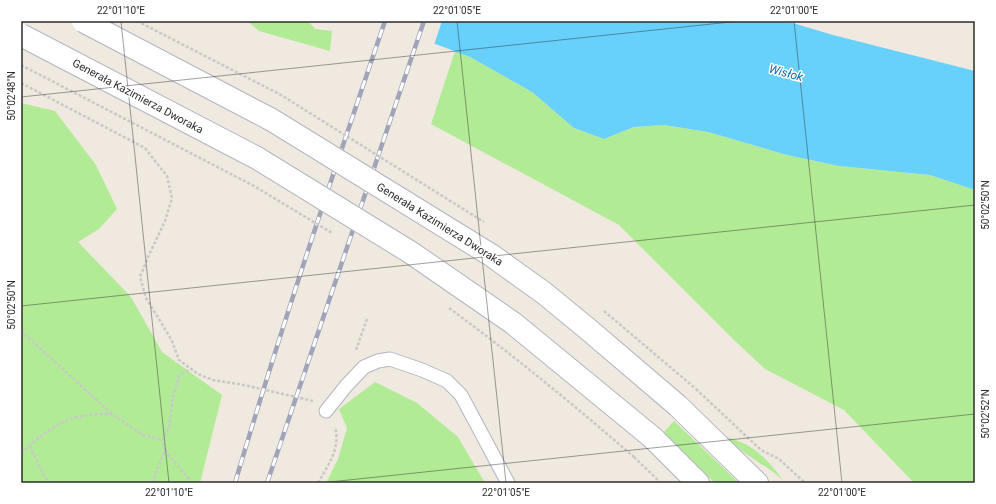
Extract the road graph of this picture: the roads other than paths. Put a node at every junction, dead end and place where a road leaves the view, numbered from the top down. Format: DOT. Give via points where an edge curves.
graph roads {
  1 [pos="83,21"];
  2 [pos="21,36"];
  3 [pos="326,411"];
  4 [pos="508,483"];
  5 [pos="698,483"];
  6 [pos="758,483"];
  1 -- 6 [label="main road, Generała Kazimierza Dworaka, bridge" via="272,120 491,255 544,293 589,330 678,406"];
  2 -- 5 [label="main road, Generała Kazimierza Dworaka, bridge" via="257,158 410,252 513,323 652,438"];
  3 -- 4 [label="lane" via="364,367 378,361 390,359 422,370 446,381 461,395"];
}
